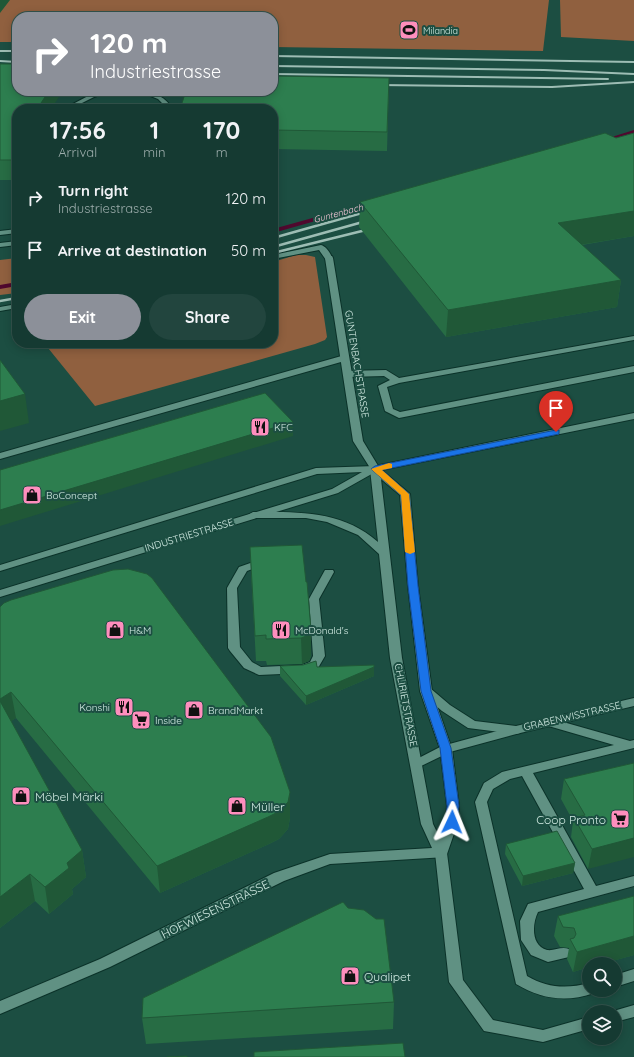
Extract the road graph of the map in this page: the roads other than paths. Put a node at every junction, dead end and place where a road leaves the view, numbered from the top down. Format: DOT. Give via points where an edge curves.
graph roads {
  1 [pos="92,96"];
  2 [pos="155,96"];
  3 [pos="76,104"];
  4 [pos="166,104"];
  5 [pos="12,232"];
  6 [pos="0,234"];
  7 [pos="12,244"];
  8 [pos="0,245"];
  9 [pos="278,256"];
  10 [pos="12,307"];
  11 [pos="0,309"];
  12 [pos="634,338"];
  13 [pos="345,358"];
  14 [pos="634,369"];
  15 [pos="347,374"];
  16 [pos="397,381"];
  17 [pos="634,416"];
  18 [pos="0,456"];
  19 [pos="375,469"];
  20 [pos="253,515"];
  21 [pos="385,554"];
  22 [pos="272,558"];
  23 [pos="0,568"];
  24 [pos="329,572"];
  25 [pos="0,594"];
  26 [pos="426,691"];
  27 [pos="634,702"];
  28 [pos="549,722"];
  29 [pos="516,730"];
  30 [pos="632,745"];
  31 [pos="446,748"];
  32 [pos="417,764"];
  33 [pos="526,771"];
  34 [pos="441,853"];
  35 [pos="634,881"];
  36 [pos="593,892"];
  37 [pos="564,953"];
  38 [pos="634,975"];
  39 [pos="622,979"];
  40 [pos="582,991"];
  41 [pos="0,1008"];
  42 [pos="634,1011"];
  43 [pos="622,1014"];
  44 [pos="582,1026"];
  1 -- 3 [label="street"];
  2 -- 4 [label="street"];
  5 -- 6 [label="street"];
  7 -- 8 [label="street"];
  9 -- 13 [label="street, GUNTENBACHSTRASSE" via="321,247 329,258"];
  10 -- 11 [label="street"];
  12 -- 16 [label="street"];
  13 -- 15 [label="street, GUNTENBACHSTRASSE"];
  13 -- 18 [label="street"];
  14 -- 16 [label="street" via="399,415 389,411 382,386"];
  15 -- 16 [label="street" via="386,372"];
  15 -- 19 [label="street, GUNTENBACHSTRASSE" via="358,441"];
  17 -- 19 [label="street, INDUSTRIESTRASSE"];
  19 -- 20 [label="street, INDUSTRIESTRASSE" via="335,491"];
  19 -- 21 [label="street, CHLIRIETSTRASSE"];
  19 -- 23 [label="street, INDUSTRIESTRASSE" via="316,471"];
  19 -- 26 [label="street, CHLIRIETSTRASSE" via="405,494"];
  20 -- 21 [label="street" via="306,515 330,520 362,533"];
  20 -- 25 [label="street, INDUSTRIESTRASSE"];
  21 -- 32 [label="street, CHLIRIETSTRASSE" via="396,658"];
  22 -- 24 [label="street" via="243,569 232,588 234,648 248,665 259,671 303,669 314,665 319,656 314,599"];
  26 -- 29 [label="street, GRABENWISSTRASSE" via="472,725"];
  26 -- 31 [label="street, CHLIRIETSTRASSE"];
  27 -- 28 [label="street, GRABENWISSTRASSE"];
  28 -- 29 [label="street, GRABENWISSTRASSE"];
  28 -- 30 [label="street"];
  29 -- 31 [label="street"];
  30 -- 33 [label="street"];
  31 -- 32 [label="street"];
  31 -- 34 [label="street, CHLIRIETSTRASSE" via="453,806 452,822"];
  32 -- 34 [label="street, CHLIRIETSTRASSE" via="427,824"];
  33 -- 36 [label="street"];
  33 -- 40 [label="street" via="506,775 488,786 481,802 521,980 534,988 552,993"];
  34 -- 41 [label="street, HOFWIESENSTRASSE" via="330,859 279,877 105,963"];
  34 -- 44 [label="street, CHLIRIETSTRASSE" via="456,982 489,1026 543,1036"];
  35 -- 36 [label="street"];
  36 -- 37 [label="street" via="533,908 527,921 528,940 536,952 548,956"];
  38 -- 39 [label="street"];
  42 -- 43 [label="street"];
}
